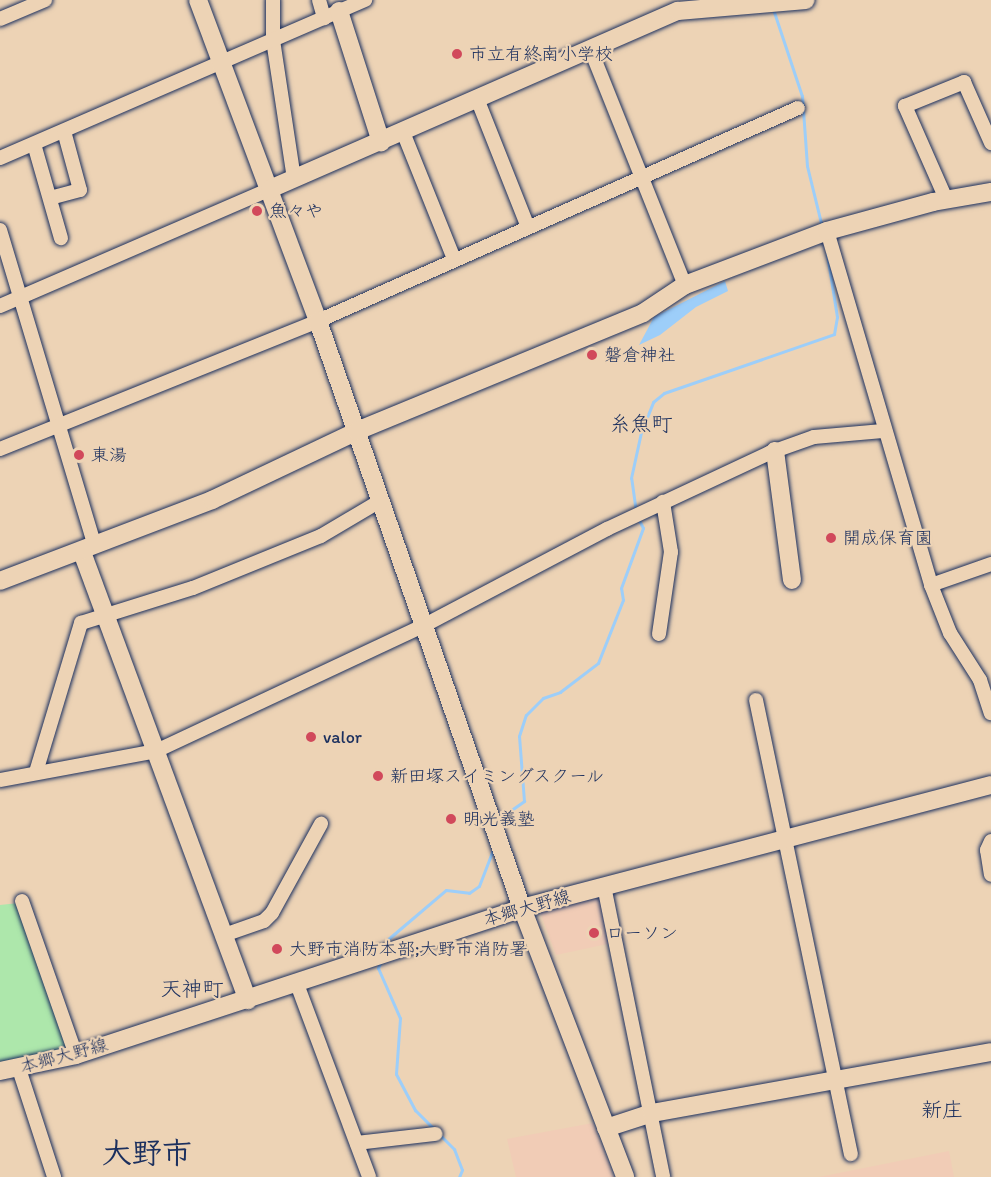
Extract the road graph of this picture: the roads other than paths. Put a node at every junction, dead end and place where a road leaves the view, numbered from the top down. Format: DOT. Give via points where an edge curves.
graph roads {
  1 [pos="45,0"];
  2 [pos="198,0"];
  3 [pos="273,0"];
  4 [pos="319,0"];
  5 [pos="365,0"];
  6 [pos="806,0"];
  7 [pos="762,1"];
  8 [pos="331,15"];
  9 [pos="0,19"];
  10 [pos="273,40"];
  11 [pos="590,48"];
  12 [pos="221,63"];
  13 [pos="478,101"];
  14 [pos="798,108"];
  15 [pos="64,130"];
  16 [pos="403,132"];
  17 [pos="381,142"];
  18 [pos="991,143"];
  19 [pos="34,144"];
  20 [pos="0,158"];
  21 [pos="642,177"];
  22 [pos="294,179"];
  23 [pos="270,189"];
  24 [pos="991,192"];
  25 [pos="50,198"];
  26 [pos="946,199"];
  27 [pos="528,227"];
  28 [pos="0,230"];
  29 [pos="827,231"];
  30 [pos="61,238"];
  31 [pos="454,259"];
  32 [pos="685,285"];
  33 [pos="19,297"];
  34 [pos="0,306"];
  35 [pos="318,321"];
  36 [pos="58,424"];
  37 [pos="357,431"];
  38 [pos="884,431"];
  39 [pos="0,449"];
  40 [pos="775,451"];
  41 [pos="380,501"];
  42 [pos="663,502"];
  43 [pos="89,549"];
  44 [pos="991,564"];
  45 [pos="792,580"];
  46 [pos="0,581"];
  47 [pos="931,585"];
  48 [pos="105,614"];
  49 [pos="423,626"];
  50 [pos="659,634"];
  51 [pos="756,700"];
  52 [pos="991,713"];
  53 [pos="156,751"];
  54 [pos="36,772"];
  55 [pos="0,780"];
  56 [pos="991,785"];
  57 [pos="321,824"];
  58 [pos="785,839"];
  59 [pos="991,841"];
  60 [pos="991,875"];
  61 [pos="604,886"];
  62 [pos="22,901"];
  63 [pos="522,908"];
  64 [pos="224,935"];
  65 [pos="297,984"];
  66 [pos="248,1000"];
  67 [pos="991,1052"];
  68 [pos="76,1055"];
  69 [pos="19,1069"];
  70 [pos="0,1071"];
  71 [pos="835,1080"];
  72 [pos="652,1113"];
  73 [pos="606,1128"];
  74 [pos="435,1134"];
  75 [pos="357,1143"];
  76 [pos="851,1154"];
  77 [pos="54,1177"];
  78 [pos="369,1177"];
  79 [pos="625,1177"];
  80 [pos="663,1177"];
  1 -- 9 [label="street"];
  2 -- 12 [label="street"];
  3 -- 10 [label="street"];
  4 -- 8 [label="street"];
  5 -- 8 [label="street"];
  6 -- 7 [label="street"];
  7 -- 11 [label="street" via="678,11"];
  8 -- 10 [label="street"];
  8 -- 17 [label="street"];
  10 -- 12 [label="street"];
  10 -- 22 [label="street"];
  11 -- 13 [label="street"];
  11 -- 21 [label="street"];
  12 -- 15 [label="street"];
  12 -- 23 [label="street"];
  13 -- 16 [label="street"];
  13 -- 27 [label="street"];
  14 -- 21 [label="street"];
  15 -- 19 [label="street"];
  15 -- 25 [label="street" via="80,190"];
  16 -- 17 [label="street"];
  16 -- 31 [label="street"];
  17 -- 22 [label="street"];
  18 -- 26 [label="street" via="964,82 905,106"];
  19 -- 20 [label="street"];
  19 -- 25 [label="street"];
  21 -- 27 [label="street"];
  21 -- 32 [label="street"];
  22 -- 23 [label="street"];
  23 -- 33 [label="street"];
  23 -- 35 [label="street"];
  24 -- 26 [label="street"];
  25 -- 30 [label="street"];
  26 -- 29 [label="street"];
  27 -- 31 [label="street"];
  28 -- 33 [label="street"];
  29 -- 32 [label="street"];
  29 -- 38 [label="street"];
  31 -- 35 [label="street"];
  32 -- 37 [label="street" via="643,313"];
  33 -- 34 [label="street"];
  33 -- 36 [label="street"];
  35 -- 36 [label="street"];
  35 -- 37 [label="street"];
  36 -- 39 [label="street"];
  36 -- 43 [label="street"];
  37 -- 41 [label="street"];
  37 -- 43 [label="street" via="213,500"];
  38 -- 40 [label="street" via="814,437"];
  38 -- 47 [label="street"];
  40 -- 42 [label="street"];
  40 -- 45 [label="street"];
  41 -- 48 [label="street" via="321,536 193,588"];
  41 -- 49 [label="street"];
  42 -- 49 [label="street"];
  42 -- 50 [label="street" via="670,552"];
  43 -- 46 [label="street"];
  43 -- 48 [label="street"];
  44 -- 47 [label="street"];
  47 -- 52 [label="street" via="950,633 980,680"];
  48 -- 53 [label="street"];
  48 -- 54 [label="street" via="81,623"];
  49 -- 53 [label="street"];
  49 -- 63 [label="street"];
  51 -- 58 [label="street"];
  53 -- 54 [label="street"];
  53 -- 64 [label="street"];
  54 -- 55 [label="street"];
  56 -- 58 [label="street, 本郷大野線"];
  57 -- 64 [label="street" via="272,914 264,921"];
  58 -- 61 [label="street, 本郷大野線"];
  58 -- 71 [label="street"];
  59 -- 60 [label="street" via="987,850"];
  61 -- 63 [label="street, 本郷大野線"];
  61 -- 72 [label="street"];
  62 -- 68 [label="street"];
  63 -- 65 [label="street, 本郷大野線"];
  63 -- 73 [label="street"];
  64 -- 66 [label="street"];
  65 -- 66 [label="street, 本郷大野線"];
  65 -- 75 [label="street"];
  66 -- 68 [label="street, 本郷大野線"];
  67 -- 71 [label="street"];
  68 -- 69 [label="street, 本郷大野線"];
  69 -- 70 [label="street, 本郷大野線"];
  69 -- 77 [label="street"];
  71 -- 72 [label="street"];
  71 -- 76 [label="street"];
  72 -- 73 [label="street"];
  72 -- 80 [label="street"];
  73 -- 79 [label="street"];
  74 -- 75 [label="street"];
  75 -- 78 [label="street"];
}
